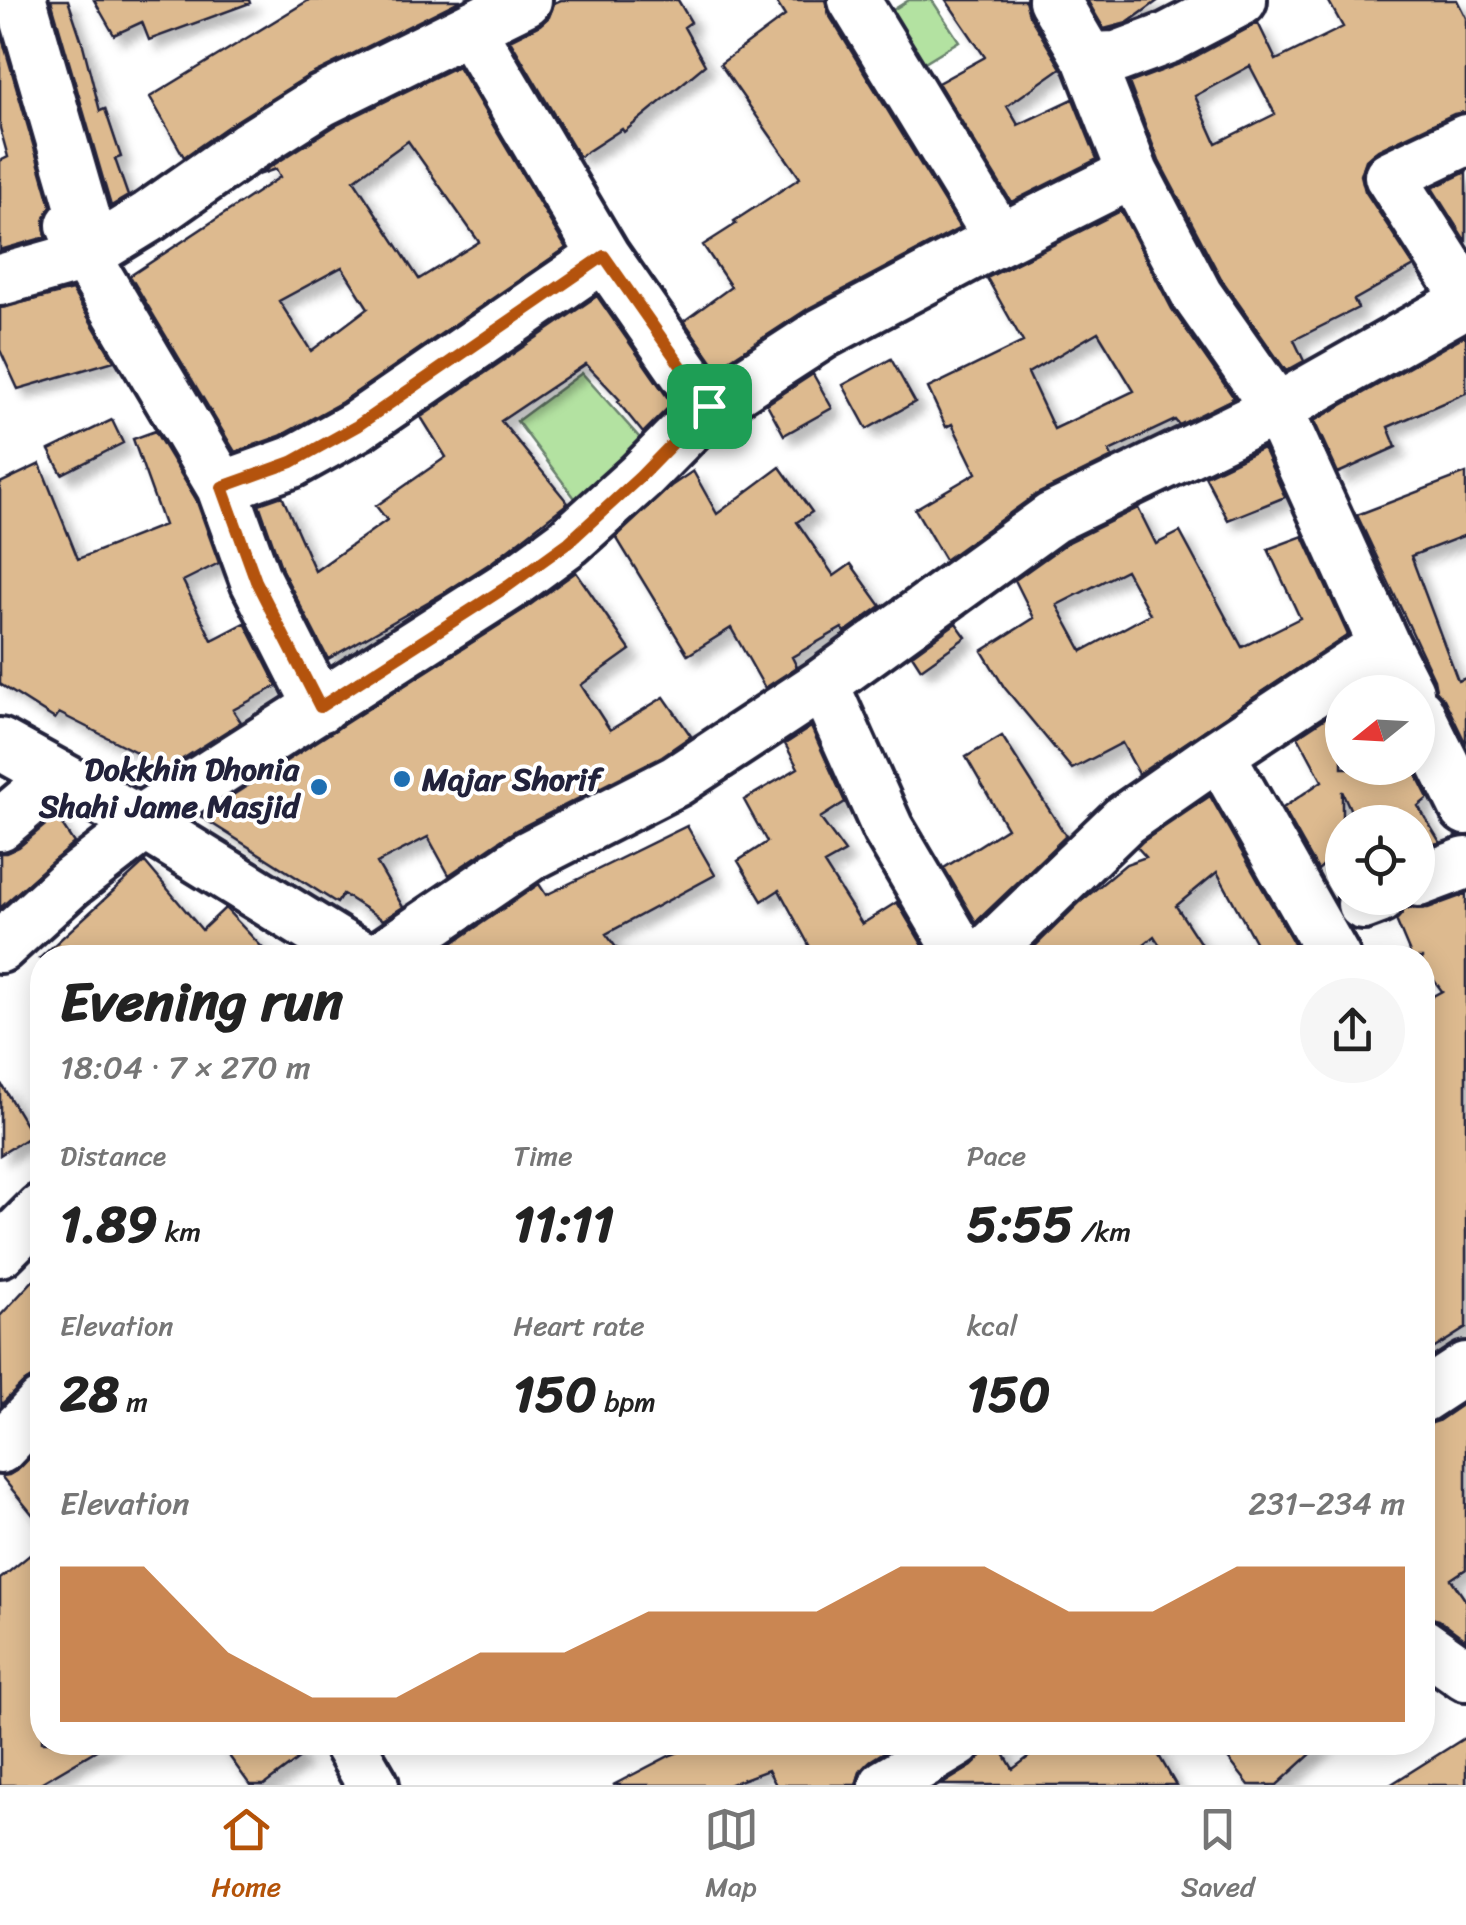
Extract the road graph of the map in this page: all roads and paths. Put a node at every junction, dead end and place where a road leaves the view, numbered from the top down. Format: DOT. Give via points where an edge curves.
graph roads {
  1 [pos="526,0"];
  2 [pos="854,0"];
  3 [pos="1054,0"];
  4 [pos="1241,0"];
  5 [pos="35,5"];
  6 [pos="469,28"];
  7 [pos="1088,58"];
  8 [pos="1466,140"];
  9 [pos="1133,173"];
  10 [pos="1000,239"];
  11 [pos="85,256"];
  12 [pos="604,256"];
  13 [pos="0,280"];
  14 [pos="1466,298"];
  15 [pos="709,406"];
  16 [pos="1277,409"];
  17 [pos="222,487"];
  18 [pos="1384,645"];
  19 [pos="1399,675"];
  20 [pos="823,684"];
  21 [pos="320,707"];
  22 [pos="1435,743"];
  23 [pos="0,744"];
  24 [pos="1218,754"];
  25 [pos="58,776"];
  26 [pos="1462,792"];
  27 [pos="142,823"];
  28 [pos="0,824"];
  29 [pos="1466,864"];
  30 [pos="1435,875"];
  31 [pos="340,945"];
  32 [pos="373,945"];
  33 [pos="956,945"];
  34 [pos="994,945"];
  35 [pos="1327,945"];
  36 [pos="0,946"];
  37 [pos="30,1221"];
  38 [pos="0,1251"];
  39 [pos="1466,1368"];
  40 [pos="1435,1388"];
  41 [pos="30,1417"];
  42 [pos="0,1448"];
  43 [pos="1435,1653"];
  44 [pos="1466,1675"];
  45 [pos="356,1755"];
  46 [pos="938,1755"];
  47 [pos="901,1781"];
  48 [pos="373,1785"];
  1 -- 6 [label="street"];
  2 -- 10 [label="street"];
  3 -- 7 [label="street"];
  4 -- 7 [label="street" via="1168,38 1117,57"];
  5 -- 11 [label="street" via="86,221 72,225"];
  6 -- 11 [label="street" via="321,101"];
  6 -- 12 [label="street"];
  7 -- 9 [label="street"];
  8 -- 14 [label="street" via="1390,176"];
  9 -- 10 [label="street"];
  9 -- 16 [label="street" via="1198,295"];
  10 -- 15 [label="street" via="823,333"];
  11 -- 13 [label="street"];
  11 -- 17 [label="street"];
  12 -- 15 [label="street"];
  12 -- 17 [label="street" via="357,426 292,462"];
  14 -- 16 [label="street"];
  15 -- 21 [label="street" via="569,542"];
  16 -- 18 [label="street"];
  16 -- 20 [label="street" via="1052,518"];
  17 -- 21 [label="street" via="256,581"];
  18 -- 19 [label="street"];
  18 -- 24 [label="street"];
  20 -- 32 [label="street" via="676,781"];
  20 -- 33 [label="street" via="888,829"];
  21 -- 27 [label="street"];
  22 -- 26 [label="street"];
  23 -- 25 [label="street"];
  24 -- 34 [label="street" via="1124,820"];
  24 -- 35 [label="street"];
  25 -- 27 [label="street"];
  25 -- 28 [label="street"];
  27 -- 31 [label="street"];
  27 -- 36 [label="street"];
  29 -- 30 [label="street"];
  37 -- 38 [label="street"];
  39 -- 40 [label="street"];
  41 -- 42 [label="street"];
  43 -- 44 [label="street"];
  45 -- 48 [label="street"];
  46 -- 47 [label="street"];
}
